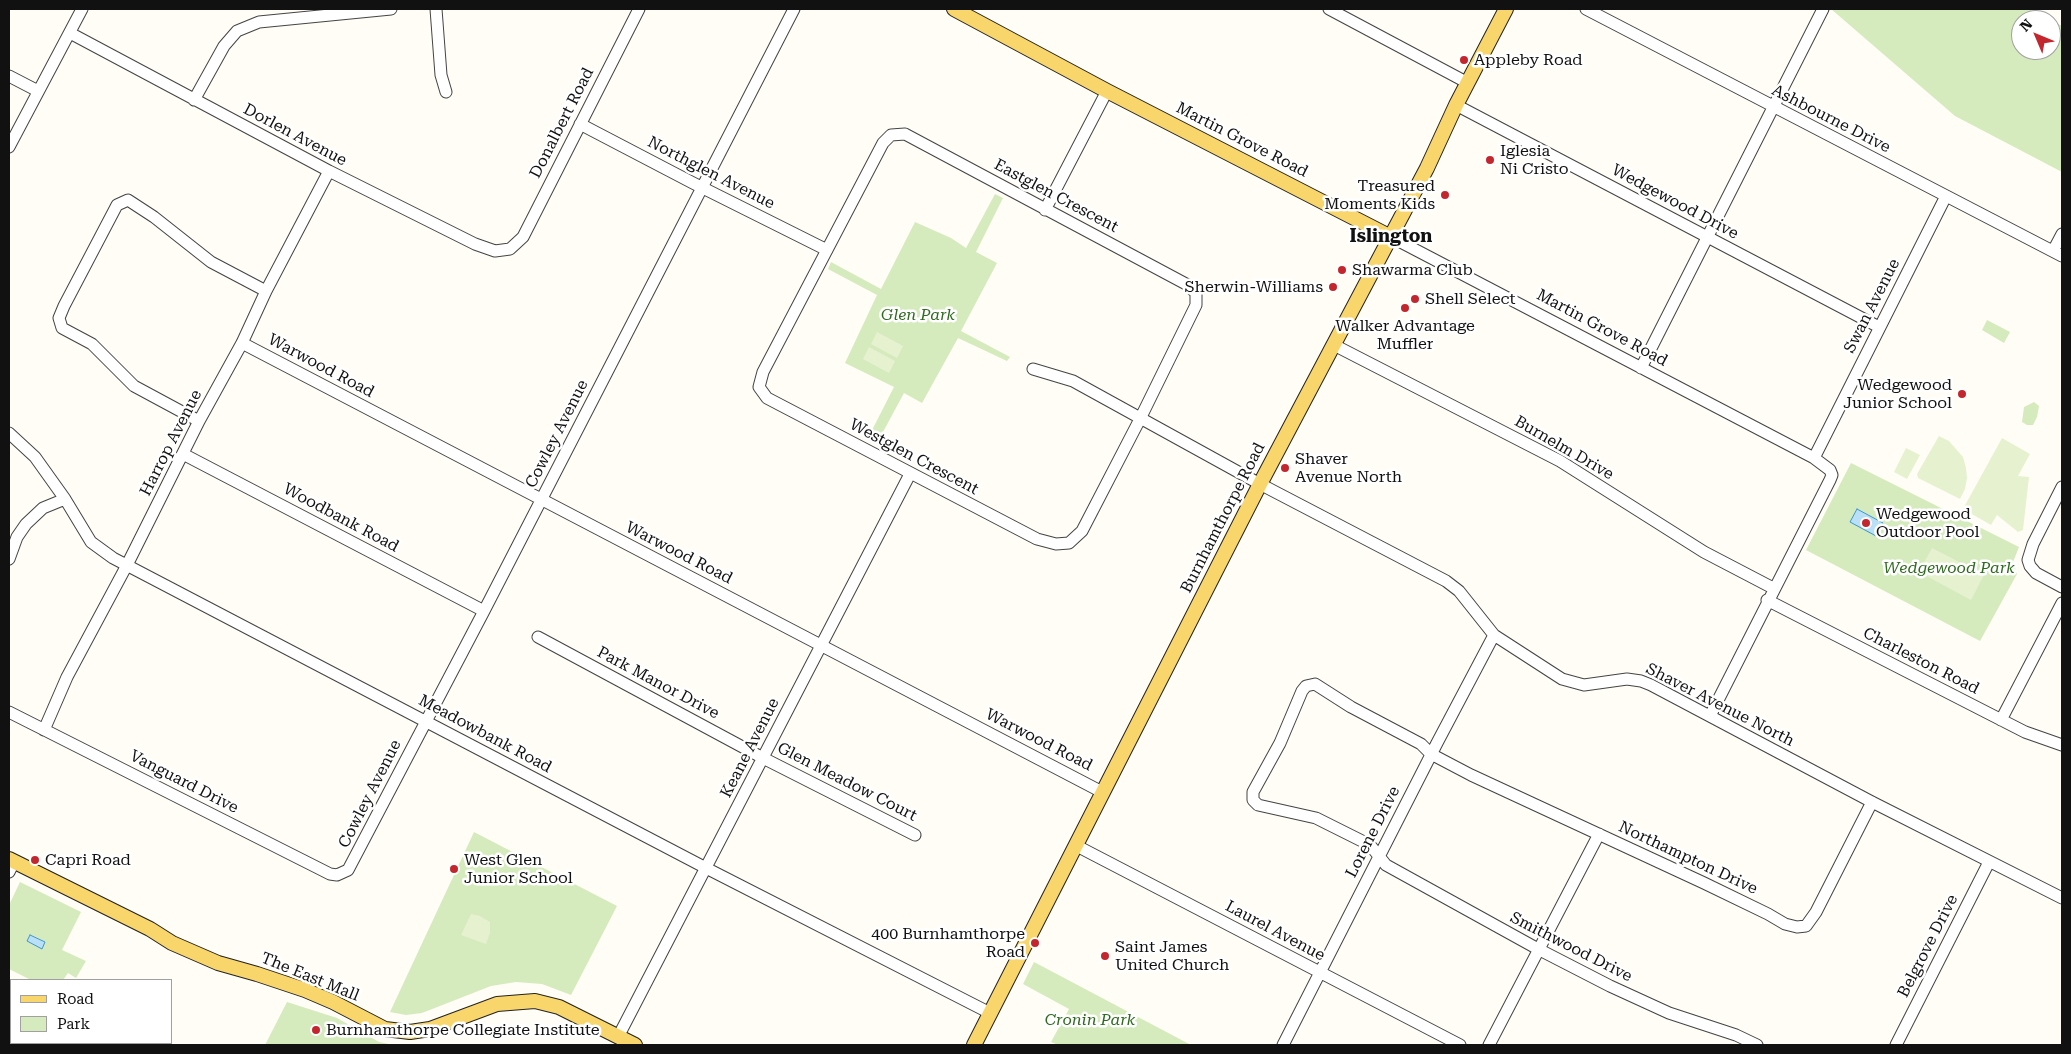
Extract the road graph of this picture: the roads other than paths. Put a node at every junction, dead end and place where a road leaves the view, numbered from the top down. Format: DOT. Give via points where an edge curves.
graph roads {
  1 [pos="82,9"];
  2 [pos="391,9"];
  3 [pos="436,9"];
  4 [pos="639,9"];
  5 [pos="794,9"];
  6 [pos="954,9"];
  7 [pos="1329,9"];
  8 [pos="1506,9"];
  9 [pos="1586,9"];
  10 [pos="1821,10"];
  11 [pos="70,33"];
  12 [pos="9,76"];
  13 [pos="1468,83"];
  14 [pos="38,91"];
  15 [pos="1107,91"];
  16 [pos="446,92"];
  17 [pos="194,100"];
  18 [pos="1456,105"];
  19 [pos="1774,108"];
  20 [pos="580,124"];
  21 [pos="9,147"];
  22 [pos="329,171"];
  23 [pos="702,188"];
  24 [pos="1946,196"];
  25 [pos="1045,210"];
  26 [pos="2062,234"];
  27 [pos="1391,237"];
  28 [pos="1707,237"];
  29 [pos="510,249"];
  30 [pos="827,250"];
  31 [pos="2058,254"];
  32 [pos="266,291"];
  33 [pos="1878,327"];
  34 [pos="242,343"];
  35 [pos="1334,345"];
  36 [pos="1642,368"];
  37 [pos="1033,369"];
  38 [pos="1140,419"];
  39 [pos="199,421"];
  40 [pos="9,433"];
  41 [pos="183,454"];
  42 [pos="1814,458"];
  43 [pos="910,474"];
  44 [pos="1260,484"];
  45 [pos="2062,487"];
  46 [pos="65,499"];
  47 [pos="541,500"];
  48 [pos="9,559"];
  49 [pos="127,565"];
  50 [pos="2062,587"];
  51 [pos="1773,588"];
  52 [pos="1767,600"];
  53 [pos="2062,603"];
  54 [pos="484,611"];
  55 [pos="1494,636"];
  56 [pos="538,638"];
  57 [pos="822,646"];
  58 [pos="9,712"];
  59 [pos="1710,716"];
  60 [pos="2001,720"];
  61 [pos="425,721"];
  62 [pos="44,730"];
  63 [pos="2062,745"];
  64 [pos="1431,754"];
  65 [pos="764,758"];
  66 [pos="1102,792"];
  67 [pos="1872,802"];
  68 [pos="1599,834"];
  69 [pos="915,836"];
  70 [pos="1075,845"];
  71 [pos="1379,858"];
  72 [pos="1989,862"];
  73 [pos="11,864"];
  74 [pos="706,868"];
  75 [pos="345,872"];
  76 [pos="2061,894"];
  77 [pos="1538,950"];
  78 [pos="1319,972"];
  79 [pos="990,1014"];
  80 [pos="618,1037"];
  81 [pos="635,1045"];
  82 [pos="974,1045"];
  83 [pos="1284,1045"];
  84 [pos="1460,1045"];
  85 [pos="1489,1045"];
  86 [pos="1757,1045"];
  87 [pos="1896,1045"];
  1 -- 11 [label="street"];
  2 -- 17 [label="street" via="258,22 237,31 224,46"];
  3 -- 16 [label="street" via="441,75"];
  4 -- 20 [label="street, Donalbert Road"];
  5 -- 23 [label="street, Cowley Avenue"];
  6 -- 15 [label="main road, Martin Grove Road"];
  7 -- 13 [label="street"];
  8 -- 13 [label="main road, Burnhamthorpe Road"];
  9 -- 19 [label="street, Ashbourne Drive"];
  10 -- 19 [label="street"];
  11 -- 14 [label="street"];
  11 -- 17 [label="street, Dorlen Avenue"];
  12 -- 14 [label="street"];
  13 -- 18 [label="main road, Burnhamthorpe Road"];
  14 -- 21 [label="street"];
  15 -- 25 [label="street"];
  15 -- 27 [label="main road, Martin Grove Road"];
  17 -- 22 [label="street, Dorlen Avenue"];
  18 -- 27 [label="main road, Burnhamthorpe Road"];
  18 -- 28 [label="street, Wedgewood Drive"];
  19 -- 24 [label="street, Ashbourne Drive"];
  19 -- 28 [label="street"];
  20 -- 23 [label="street, Northglen Avenue"];
  20 -- 29 [label="street, Donalbert Road" via="523,237"];
  22 -- 29 [label="street, Dorlen Avenue" via="475,244 495,251"];
  22 -- 32 [label="street, Harrop Avenue"];
  23 -- 30 [label="street, Northglen Avenue"];
  23 -- 47 [label="street, Cowley Avenue"];
  24 -- 31 [label="street, Ashbourne Drive"];
  24 -- 33 [label="street, Swan Avenue"];
  25 -- 30 [label="street, Eastglen Crescent" via="905,134 891,135"];
  25 -- 38 [label="street, Eastglen Crescent" via="1186,284 1196,293 1196,305"];
  26 -- 31 [label="street"];
  27 -- 35 [label="main road, Burnhamthorpe Road"];
  27 -- 36 [label="street, Martin Grove Road"];
  28 -- 33 [label="street, Wedgewood Drive"];
  28 -- 36 [label="street"];
  30 -- 43 [label="street, Westglen Crescent" via="763,372 759,387 767,398"];
  32 -- 34 [label="street, Harrop Avenue"];
  32 -- 39 [label="street" via="211,262 128,200 117,205 64,306 60,318 62,328 92,344 134,386"];
  33 -- 42 [label="street, Swan Avenue"];
  34 -- 39 [label="street, Harrop Avenue"];
  34 -- 47 [label="street, Warwood Road"];
  35 -- 44 [label="main road, Burnhamthorpe Road"];
  35 -- 51 [label="street, Burnelm Drive" via="1560,461 1704,552"];
  36 -- 42 [label="street, Martin Grove Road"];
  37 -- 38 [label="street, Shaver Avenue North" via="1073,381"];
  38 -- 43 [label="street, Westglen Crescent" via="1082,531 1069,543 1056,544 1037,539"];
  38 -- 44 [label="street, Shaver Avenue North"];
  39 -- 41 [label="street, Harrop Avenue"];
  40 -- 46 [label="street, Meadowbank Road" via="35,457"];
  41 -- 49 [label="street, Harrop Avenue"];
  41 -- 54 [label="street, Woodbank Road"];
  42 -- 51 [label="street, Martin Grove Road" via="1826,465 1831,472 1830,480"];
  43 -- 57 [label="street, Keane Avenue"];
  44 -- 55 [label="street, Shaver Avenue North" via="1446,581 1466,598"];
  44 -- 66 [label="main road, Burnhamthorpe Road"];
  45 -- 50 [label="street" via="2028,554 2031,568 2036,573"];
  46 -- 48 [label="street" via="43,508 26,524"];
  46 -- 49 [label="street, Meadowbank Road" via="91,542"];
  47 -- 54 [label="street, Cowley Avenue"];
  47 -- 57 [label="street, Warwood Road"];
  49 -- 61 [label="street, Meadowbank Road"];
  49 -- 62 [label="street, Harrop Avenue" via="67,678"];
  51 -- 52 [label="street"];
  52 -- 59 [label="street"];
  52 -- 60 [label="street, Charleston Road"];
  53 -- 60 [label="street"];
  54 -- 61 [label="street, Cowley Avenue"];
  55 -- 59 [label="street, Shaver Avenue North" via="1562,679 1584,685 1627,679 1642,681"];
  55 -- 64 [label="street, Lorene Drive"];
  56 -- 65 [label="street, Park Manor Drive"];
  57 -- 65 [label="street, Keane Avenue"];
  57 -- 66 [label="street, Warwood Road"];
  58 -- 62 [label="street, Vanguard Drive"];
  59 -- 67 [label="street, Shaver Avenue North"];
  60 -- 63 [label="street, Charleston Road"];
  61 -- 74 [label="street, Meadowbank Road"];
  61 -- 75 [label="street, Cowley Avenue"];
  62 -- 75 [label="street, Vanguard Drive" via="330,874 337,876"];
  64 -- 68 [label="street, Northampton Drive" via="1517,798"];
  64 -- 71 [label="street, Lorene Drive"];
  64 -- 71 [label="street, Northampton Drive" via="1421,744 1315,684 1304,688 1297,699 1280,743 1253,792 1253,800 1258,805 1324,822 1370,845"];
  65 -- 69 [label="street, Glen Meadow Court"];
  65 -- 74 [label="street, Keane Avenue"];
  66 -- 70 [label="main road, Burnhamthorpe Road"];
  67 -- 68 [label="street, Northampton Drive" via="1806,926 1785,924"];
  67 -- 72 [label="street, Shaver Avenue North"];
  68 -- 77 [label="street"];
  70 -- 78 [label="street, Laurel Avenue"];
  70 -- 79 [label="main road, Burnhamthorpe Road"];
  71 -- 77 [label="street, Smithwood Drive" via="1396,871"];
  71 -- 78 [label="street, Lorene Drive"];
  72 -- 76 [label="street, Shaver Avenue North"];
  72 -- 87 [label="street, Belgrove Drive"];
  73 -- 80 [label="main road, The East Mall" via="218,963 305,990 384,1029 410,1032 430,1029 497,1004 535,1001 559,1007"];
  74 -- 79 [label="street, Meadowbank Road"];
  74 -- 80 [label="street, Keane Avenue"];
  77 -- 85 [label="street"];
  77 -- 86 [label="street, Smithwood Drive" via="1654,1007"];
  78 -- 83 [label="street, Lorene Drive"];
  78 -- 84 [label="street, Laurel Avenue"];
  79 -- 82 [label="main road, Burnhamthorpe Road"];
  80 -- 81 [label="main road, The East Mall"];
}
